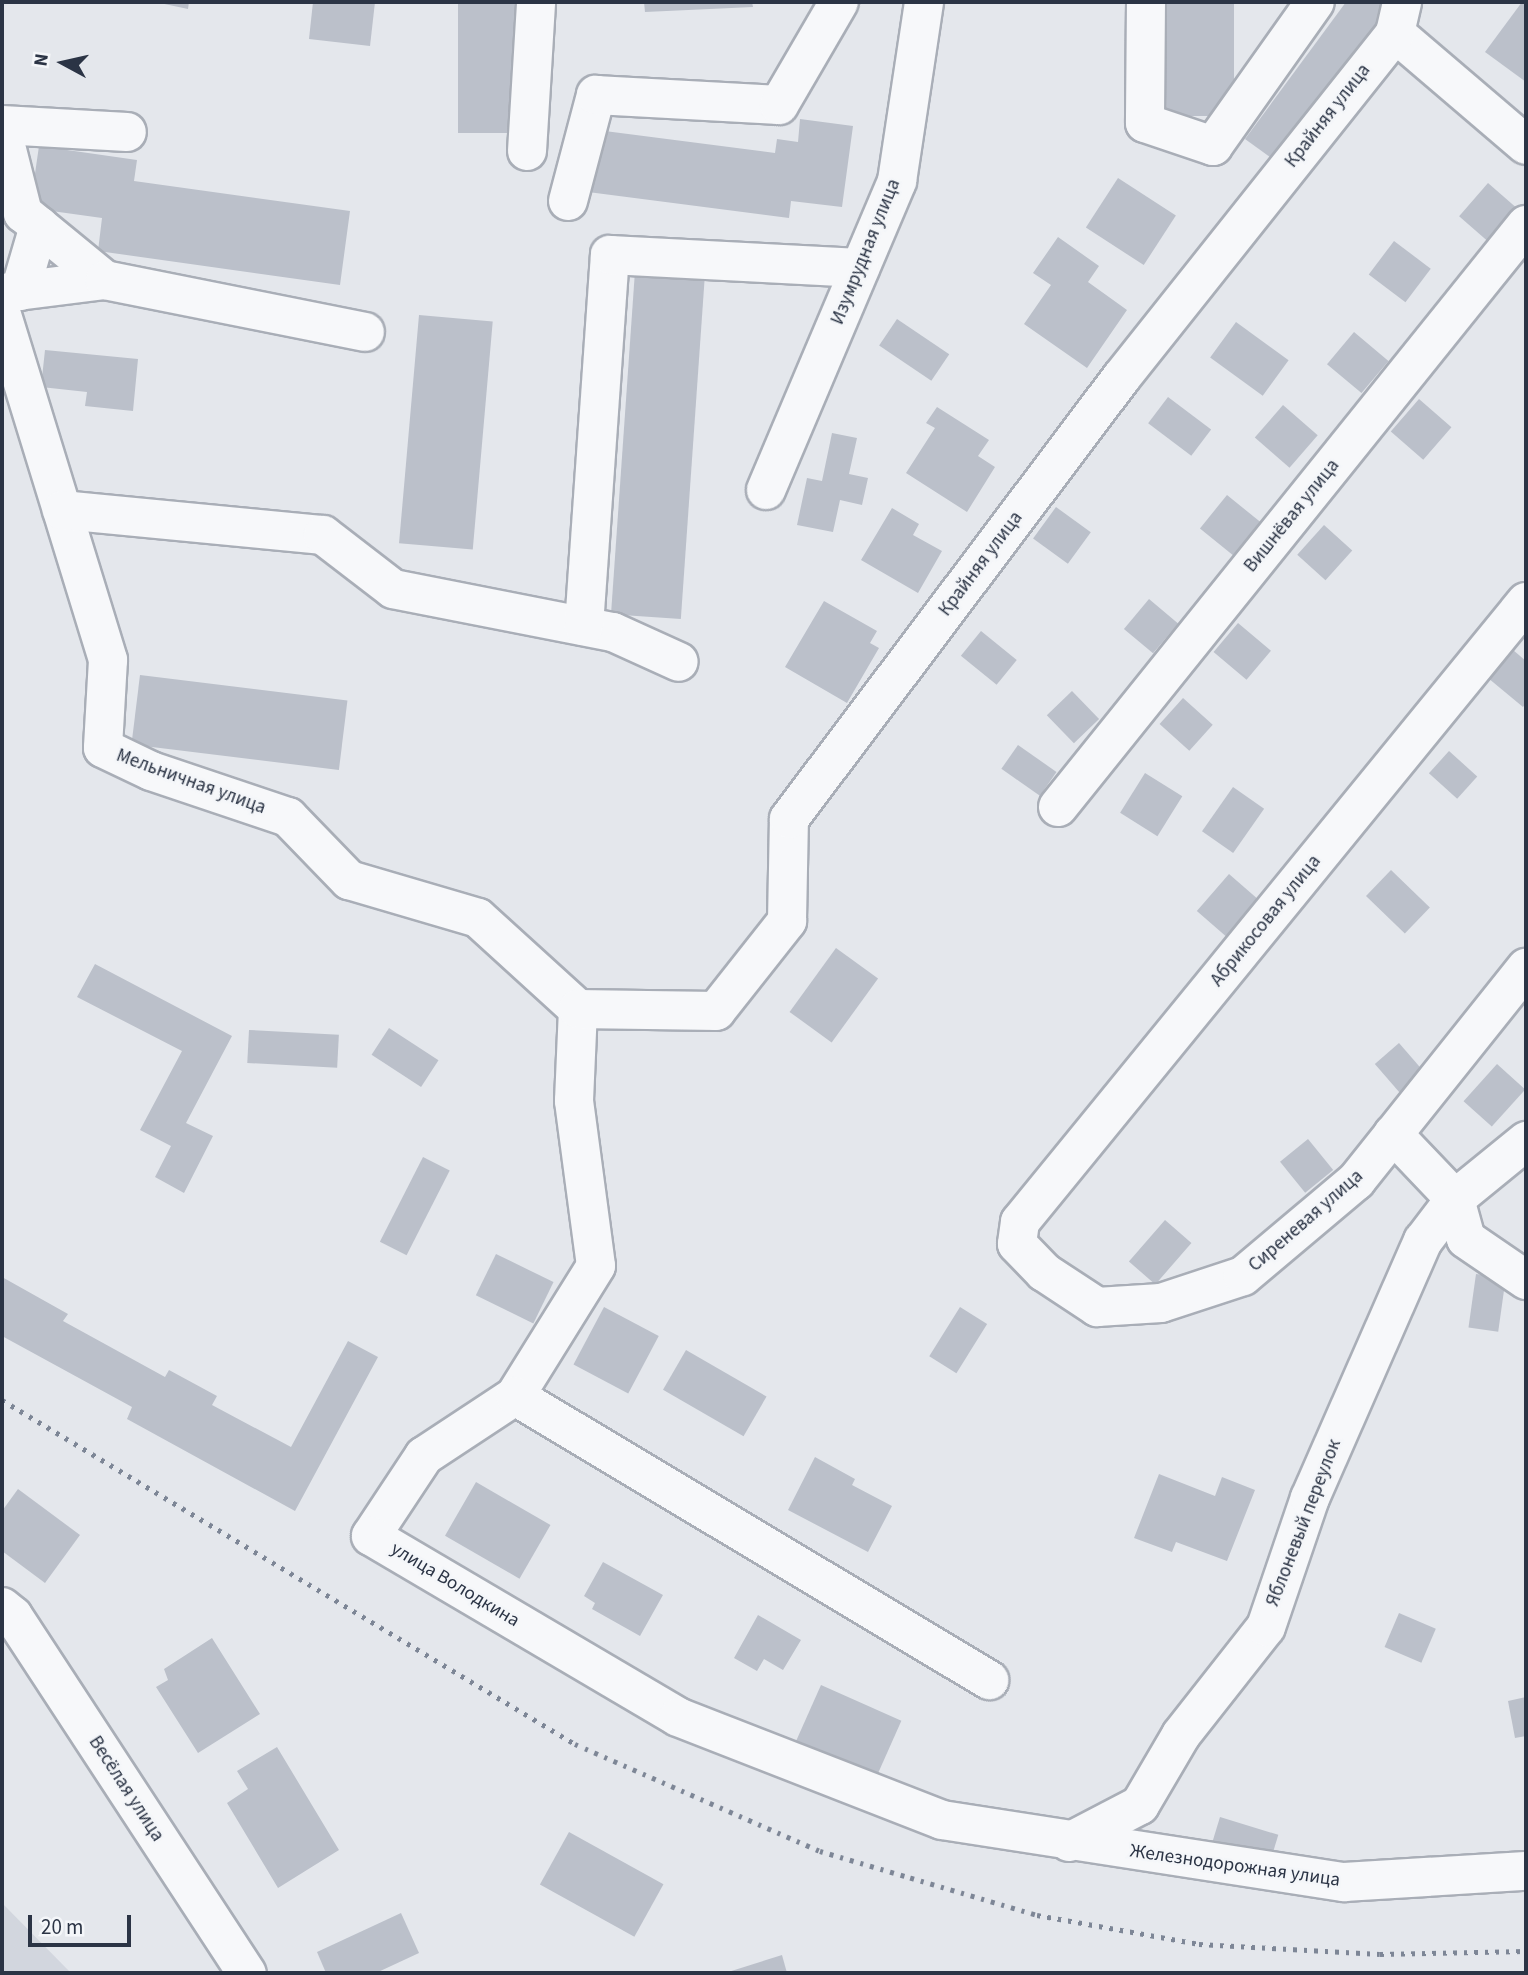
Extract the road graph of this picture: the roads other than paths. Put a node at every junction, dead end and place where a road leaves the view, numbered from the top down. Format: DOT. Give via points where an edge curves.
graph roads {
  1 [pos="536,2"];
  2 [pos="839,2"];
  3 [pos="924,2"];
  4 [pos="1146,2"];
  5 [pos="1315,2"];
  6 [pos="1398,17"];
  7 [pos="2,127"];
  8 [pos="127,132"];
  9 [pos="1526,145"];
  10 [pos="527,151"];
  11 [pos="568,201"];
  12 [pos="1526,225"];
  13 [pos="39,226"];
  14 [pos="860,268"];
  15 [pos="105,280"];
  16 [pos="8,300"];
  17 [pos="365,332"];
  18 [pos="766,490"];
  19 [pos="62,510"];
  20 [pos="1526,602"];
  21 [pos="584,626"];
  22 [pos="679,662"];
  23 [pos="1058,807"];
  24 [pos="1526,968"];
  25 [pos="578,1009"];
  26 [pos="1393,1133"];
  27 [pos="1526,1141"];
  28 [pos="1455,1199"];
  29 [pos="1017,1244"];
  30 [pos="1526,1280"];
  31 [pos="515,1396"];
  32 [pos="2,1607"];
  33 [pos="989,1679"];
  34 [pos="1069,1842"];
  35 [pos="1526,1871"];
  36 [pos="247,1973"];
  1 -- 10 [label="street"];
  2 -- 11 [label="street" via="779,105 596,95"];
  3 -- 14 [label="street, Изумрудная улица" via="897,181"];
  4 -- 5 [label="street" via="1144,123 1213,146"];
  6 -- 9 [label="street"];
  6 -- 25 [label="street, Крайняя улица" via="789,819 787,921 716,1011"];
  7 -- 8 [label="street"];
  7 -- 13 [label="street" via="23,213"];
  12 -- 23 [label="street, Вишнёвая улица"];
  13 -- 15 [label="street"];
  13 -- 16 [label="street"];
  14 -- 18 [label="street, Изумрудная улица"];
  14 -- 21 [label="street" via="610,254"];
  15 -- 16 [label="street"];
  15 -- 17 [label="street"];
  16 -- 19 [label="street, Мельничная улица"];
  19 -- 21 [label="street" via="323,535 393,589"];
  19 -- 25 [label="street, Мельничная улица" via="108,660 103,748 151,771 288,817 349,880 478,918"];
  20 -- 29 [label="street, Абрикосовая улица" via="1020,1222"];
  21 -- 22 [label="street" via="613,632"];
  24 -- 26 [label="street, Сиреневая улица"];
  25 -- 31 [label="street, улица Володкина" via="574,1101 596,1266"];
  26 -- 28 [label="street"];
  26 -- 29 [label="street, Сиреневая улица" via="1356,1181 1243,1276 1161,1303 1097,1307 1044,1272"];
  27 -- 28 [label="street, Яблоневый переулок"];
  28 -- 30 [label="street" via="1466,1239"];
  28 -- 34 [label="street, Яблоневый переулок" via="1423,1241 1369,1363 1310,1498 1266,1627 1181,1735 1140,1805"];
  31 -- 33 [label="street"];
  31 -- 34 [label="street, улица Володкина" via="424,1456 371,1536 678,1717 942,1821"];
  32 -- 36 [label="street, Весёлая улица" via="13,1616"];
  34 -- 35 [label="street, Железнодорожная улица" via="1344,1882"];
}
